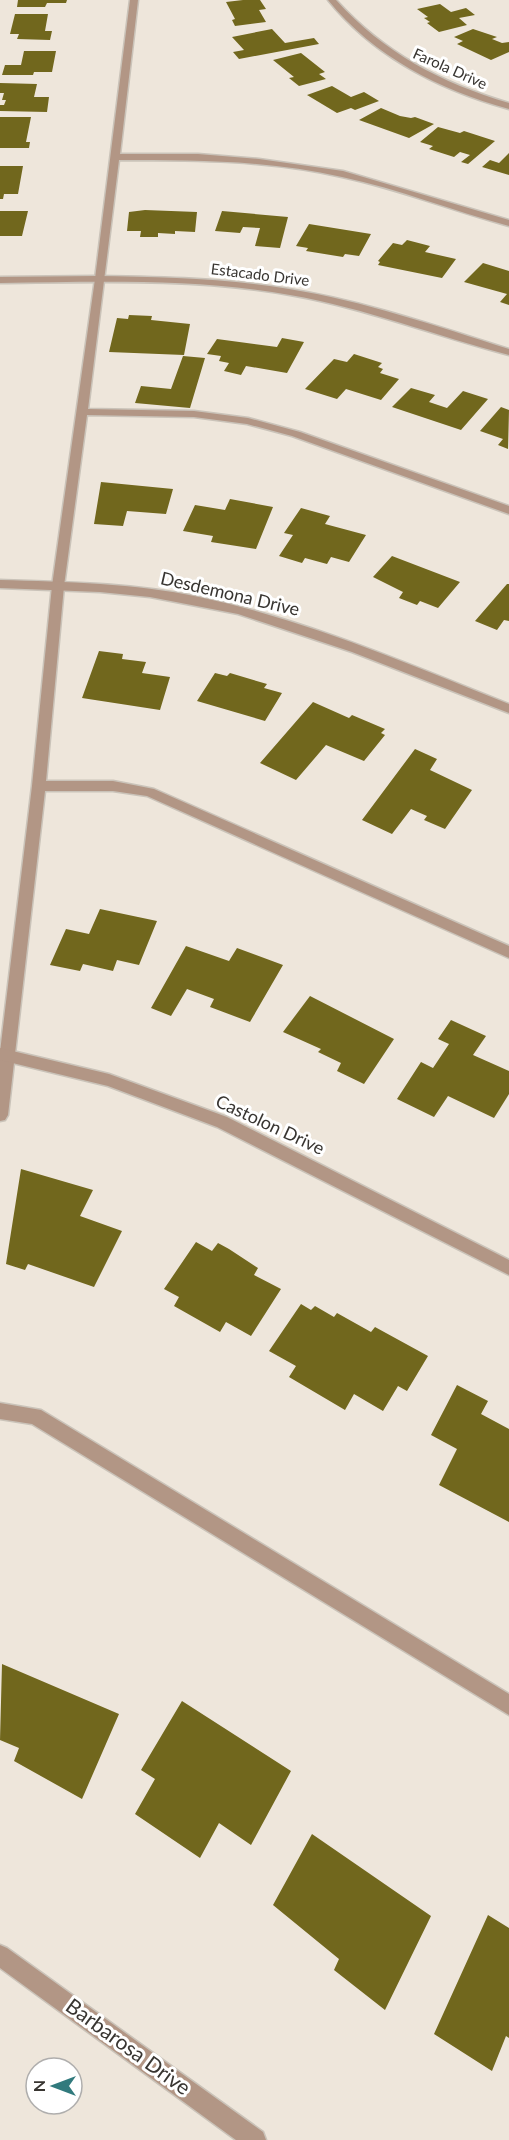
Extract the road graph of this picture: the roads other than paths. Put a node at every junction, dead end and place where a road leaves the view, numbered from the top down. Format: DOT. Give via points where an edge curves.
graph roads {
  1 [pos="134,0"];
  2 [pos="332,0"];
  3 [pos="509,106"];
  4 [pos="115,157"];
  5 [pos="509,223"];
  6 [pos="100,279"];
  7 [pos="0,280"];
  8 [pos="509,352"];
  9 [pos="82,412"];
  10 [pos="509,510"];
  11 [pos="0,584"];
  12 [pos="58,586"];
  13 [pos="509,709"];
  14 [pos="39,786"];
  15 [pos="509,952"];
  16 [pos="4,1054"];
  17 [pos="0,1115"];
  18 [pos="509,1268"];
  19 [pos="0,1412"];
  20 [pos="509,1705"];
  21 [pos="0,1955"];
  22 [pos="255,2140"];
  1 -- 4 [label="street"];
  2 -- 3 [label="street, Farola Drive" via="350,22 409,67 449,86"];
  4 -- 5 [label="street" via="198,157 343,174"];
  4 -- 6 [label="street"];
  6 -- 7 [label="street, Estacado Drive"];
  6 -- 8 [label="street, Estacado Drive" via="260,287 346,303"];
  6 -- 9 [label="street"];
  9 -- 10 [label="street" via="194,414 248,421 296,434"];
  9 -- 12 [label="street"];
  11 -- 12 [label="street, Desdemona Drive"];
  12 -- 13 [label="street, Desdemona Drive" via="132,590 273,619"];
  12 -- 14 [label="street"];
  14 -- 15 [label="street" via="113,786 149,792"];
  14 -- 16 [label="street"];
  16 -- 17 [label="street"];
  16 -- 18 [label="street, Castolon Drive" via="109,1080 222,1122"];
  19 -- 20 [label="street" via="35,1416"];
  21 -- 22 [label="street, Barbarosa Drive"];
}
